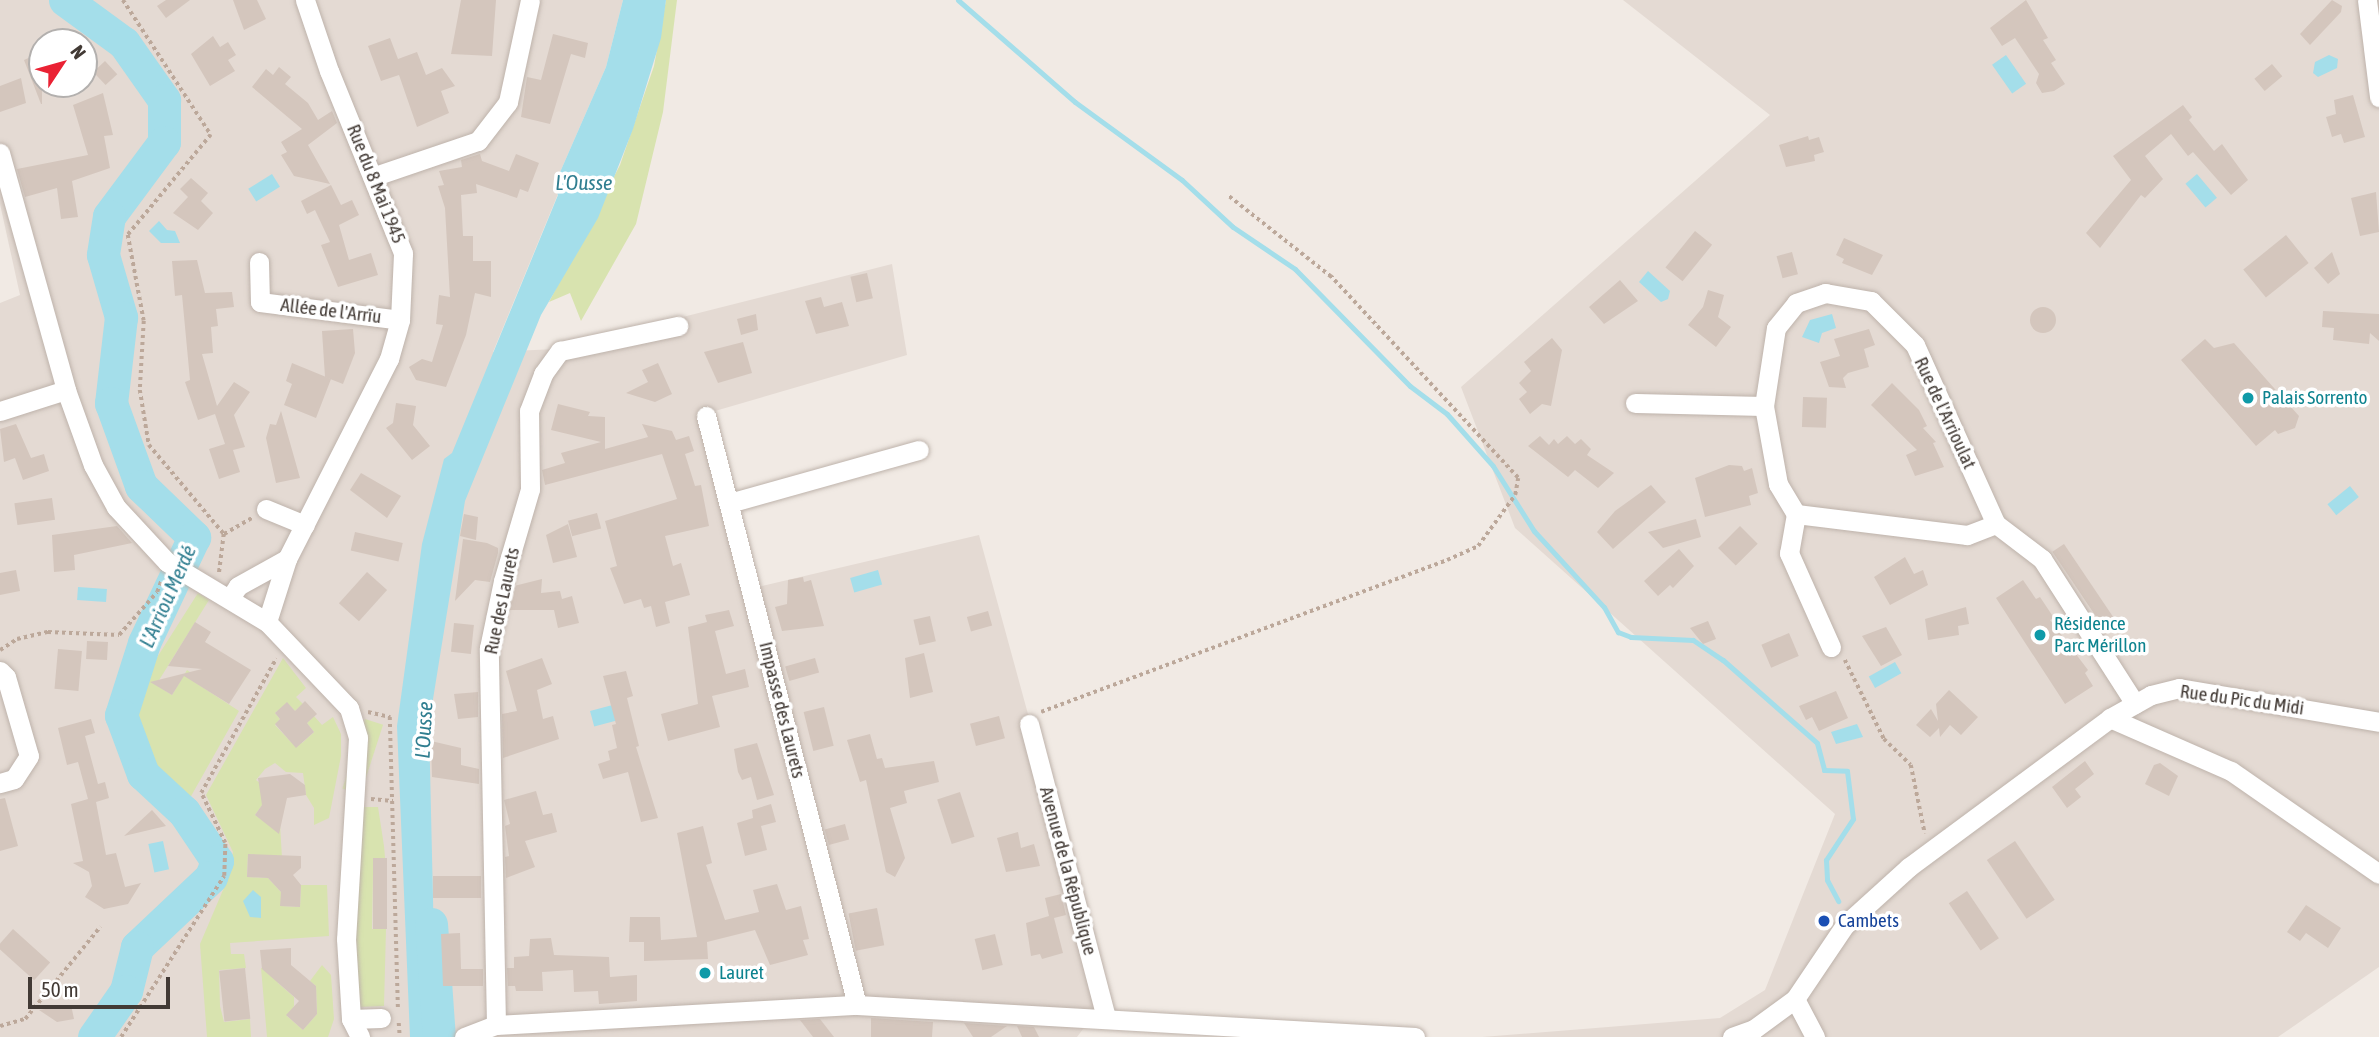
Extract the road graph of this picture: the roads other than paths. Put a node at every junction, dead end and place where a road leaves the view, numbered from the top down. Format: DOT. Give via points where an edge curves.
graph roads {
  1 [pos="305,0"];
  2 [pos="530,0"];
  3 [pos="2367,0"];
  4 [pos="2379,97"];
  5 [pos="0,153"];
  6 [pos="375,176"];
  7 [pos="259,262"];
  8 [pos="400,320"];
  9 [pos="678,326"];
  10 [pos="66,390"];
  11 [pos="1635,403"];
  12 [pos="1764,406"];
  13 [pos="0,411"];
  14 [pos="706,416"];
  15 [pos="919,450"];
  16 [pos="729,503"];
  17 [pos="265,509"];
  18 [pos="1796,514"];
  19 [pos="1996,524"];
  20 [pos="305,525"];
  21 [pos="287,559"];
  22 [pos="217,589"];
  23 [pos="267,622"];
  24 [pos="1831,647"];
  25 [pos="0,671"];
  26 [pos="2135,704"];
  27 [pos="2110,718"];
  28 [pos="2379,722"];
  29 [pos="1029,724"];
  30 [pos="0,783"];
  31 [pos="2379,874"];
  32 [pos="1795,999"];
  33 [pos="858,1005"];
  34 [pos="381,1018"];
  35 [pos="1106,1018"];
  36 [pos="496,1025"];
  37 [pos="351,1031"];
  38 [pos="465,1037"];
  39 [pos="1415,1037"];
  40 [pos="1732,1037"];
  41 [pos="1815,1037"];
  1 -- 6 [label="street, Rue du 8 Mai 1945" via="329,71"];
  2 -- 6 [label="street" via="508,102 478,141"];
  3 -- 4 [label="street"];
  5 -- 10 [label="street"];
  6 -- 8 [label="street, Rue du 8 Mai 1945" via="403,253"];
  7 -- 8 [label="street, Allée de l'Arrïu" via="260,302"];
  8 -- 20 [label="street, Rue du 8 Mai 1945" via="389,359"];
  9 -- 36 [label="street, Rue des Laurets" via="560,351 543,374 529,411 530,489 489,648"];
  10 -- 13 [label="street"];
  10 -- 22 [label="street" via="93,465 116,507 171,564"];
  11 -- 12 [label="street"];
  12 -- 18 [label="street, Rue de l'Arrioulat" via="1779,484"];
  12 -- 19 [label="street, Rue de l'Arrioulat" via="1776,328 1796,303 1825,293 1871,301 1914,345"];
  14 -- 16 [label="street, Impasse des Laurets"];
  15 -- 16 [label="street"];
  16 -- 33 [label="street, Impasse des Laurets"];
  17 -- 20 [label="street"];
  18 -- 19 [label="street" via="1967,535"];
  18 -- 24 [label="street" via="1789,554"];
  19 -- 26 [label="street" via="2042,559"];
  20 -- 21 [label="street, Rue du 8 Mai 1945"];
  21 -- 22 [label="street" via="238,586"];
  21 -- 23 [label="street, Rue du 8 Mai 1945"];
  22 -- 23 [label="street"];
  23 -- 37 [label="street" via="349,708 358,738 346,914"];
  25 -- 30 [label="street" via="6,677 29,756 14,779"];
  26 -- 27 [label="street, Rue du Pic du Midi"];
  26 -- 28 [label="street, Rue du Pic du Midi" via="2179,688"];
  27 -- 31 [label="street" via="2231,771"];
  27 -- 32 [label="street, Rue du Pic du Midi" via="1869,899 1845,925"];
  29 -- 35 [label="street, Avenue de la République"];
  32 -- 40 [label="street, Rue du Pic du Midi" via="1754,1029"];
  32 -- 41 [label="street"];
  33 -- 35 [label="street"];
  33 -- 36 [label="street"];
  34 -- 37 [label="street"];
  35 -- 39 [label="street"];
  36 -- 38 [label="street"];
}
